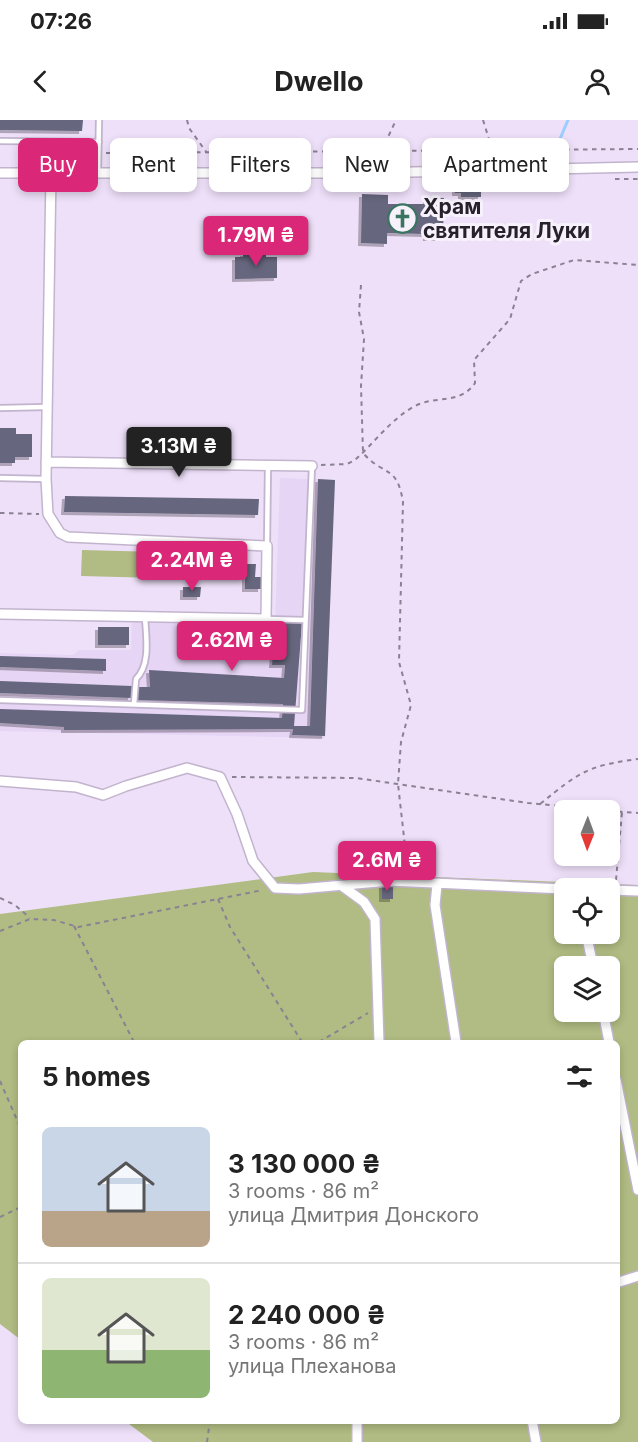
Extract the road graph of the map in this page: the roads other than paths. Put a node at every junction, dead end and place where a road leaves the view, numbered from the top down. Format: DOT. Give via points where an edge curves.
graph roads {
  1 [pos="99,120"];
  2 [pos="0,141"];
  3 [pos="99,142"];
  4 [pos="98,153"];
  5 [pos="638,167"];
  6 [pos="0,173"];
  7 [pos="18,173"];
  8 [pos="98,173"];
  9 [pos="51,192"];
  10 [pos="45,407"];
  11 [pos="0,408"];
  12 [pos="46,462"];
  13 [pos="268,465"];
  14 [pos="312,466"];
  15 [pos="0,478"];
  16 [pos="46,479"];
  17 [pos="267,546"];
  18 [pos="0,614"];
  19 [pos="145,616"];
  20 [pos="266,619"];
  21 [pos="304,620"];
  22 [pos="0,700"];
  23 [pos="134,704"];
  24 [pos="0,781"];
  25 [pos="437,885"];
  26 [pos="342,886"];
  27 [pos="554,889"];
  28 [pos="620,890"];
  29 [pos="638,891"];
  30 [pos="605,1022"];
  31 [pos="379,1040"];
  32 [pos="456,1040"];
  33 [pos="609,1040"];
  34 [pos="620,1100"];
  35 [pos="638,1190"];
  36 [pos="638,1276"];
  37 [pos="620,1282"];
  38 [pos="357,1424"];
  39 [pos="533,1424"];
  40 [pos="357,1442"];
  41 [pos="536,1442"];
  1 -- 3 [label="lane"];
  2 -- 3 [label="lane"];
  3 -- 4 [label="lane"];
  5 -- 8 [label="street" via="369,173"];
  6 -- 7 [label="street"];
  9 -- 10 [label="street"];
  10 -- 11 [label="lane"];
  10 -- 12 [label="street"];
  12 -- 13 [label="street"];
  12 -- 16 [label="street"];
  13 -- 14 [label="street"];
  13 -- 17 [label="lane"];
  14 -- 21 [label="lane"];
  15 -- 16 [label="lane"];
  16 -- 17 [label="street" via="48,514 60,533 68,537"];
  17 -- 20 [label="street"];
  18 -- 19 [label="street"];
  19 -- 20 [label="street"];
  19 -- 23 [label="lane" via="146,647 142,672 136,679"];
  20 -- 21 [label="lane"];
  21 -- 23 [label="lane" via="302,710"];
  22 -- 23 [label="lane"];
  24 -- 26 [label="street" via="76,787 103,795 187,768 220,777 253,861 275,888"];
  25 -- 26 [label="street" via="390,881"];
  25 -- 27 [label="street"];
  25 -- 32 [label="street" via="435,905"];
  26 -- 31 [label="street" via="364,902 375,919"];
  28 -- 29 [label="street"];
  30 -- 33 [label="street"];
  34 -- 35 [label="street"];
  36 -- 37 [label="street"];
  38 -- 40 [label="street"];
  39 -- 41 [label="street"];
}
